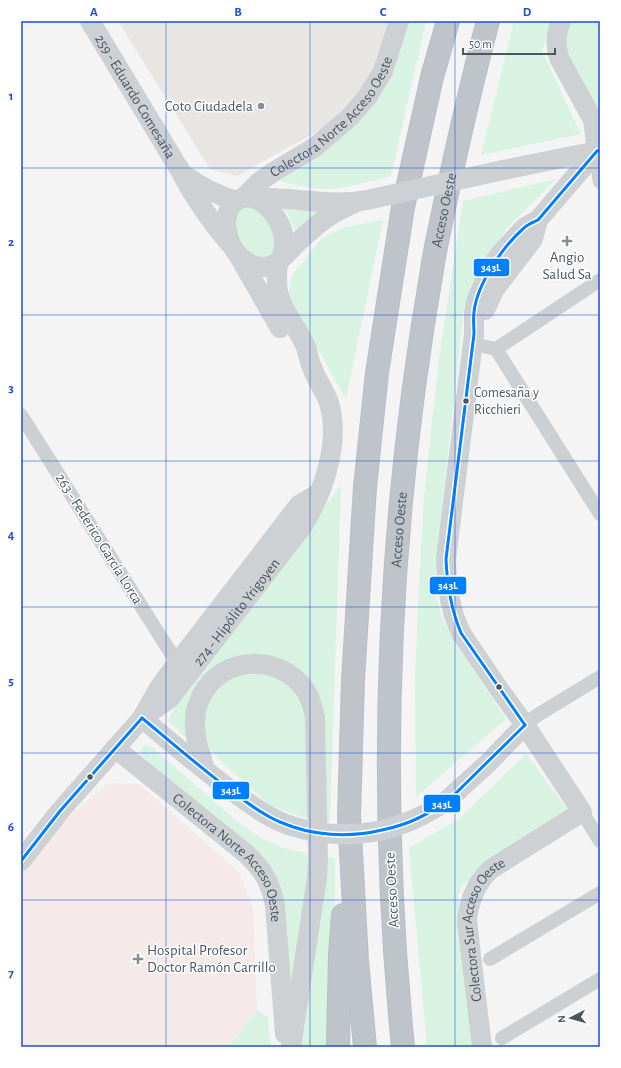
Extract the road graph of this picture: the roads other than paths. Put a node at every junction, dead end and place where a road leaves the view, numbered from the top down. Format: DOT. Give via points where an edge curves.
graph roads {
  1 [pos="90,21"];
  2 [pos="399,21"];
  3 [pos="441,21"];
  4 [pos="448,21"];
  5 [pos="561,21"];
  6 [pos="487,25"];
  7 [pos="432,77"];
  8 [pos="599,150"];
  9 [pos="181,172"];
  10 [pos="600,182"];
  11 [pos="246,199"];
  12 [pos="362,201"];
  13 [pos="236,252"];
  14 [pos="279,260"];
  15 [pos="600,280"];
  16 [pos="474,339"];
  17 [pos="496,349"];
  18 [pos="312,367"];
  19 [pos="21,415"];
  20 [pos="332,440"];
  21 [pos="318,494"];
  22 [pos="600,514"];
  23 [pos="178,662"];
  24 [pos="600,677"];
  25 [pos="142,718"];
  26 [pos="525,725"];
  27 [pos="114,748"];
  28 [pos="204,770"];
  29 [pos="582,812"];
  30 [pos="349,816"];
  31 [pos="600,841"];
  32 [pos="21,861"];
  33 [pos="600,893"];
  34 [pos="490,959"];
  35 [pos="396,977"];
  36 [pos="600,979"];
  37 [pos="502,1038"];
  38 [pos="286,1047"];
  39 [pos="291,1047"];
  40 [pos="338,1047"];
  41 [pos="365,1047"];
  42 [pos="404,1047"];
  43 [pos="410,1047"];
  44 [pos="482,1047"];
  1 -- 9 [label="street, 259 - Eduardo Comesaña"];
  2 -- 11 [label="street, Colectora Norte Acceso Oeste" via="383,71 368,96 350,117 315,147 259,182"];
  3 -- 7 [label="highway"];
  4 -- 7 [label="highway"];
  5 -- 8 [label="street" via="556,40 558,58 594,120"];
  6 -- 35 [label="highway, Acceso Oeste" via="461,128 432,268 415,375 402,488 390,657 389,734 390,853"];
  7 -- 30 [label="highway" via="403,207 377,373 358,586"];
  8 -- 10 [label="street"];
  8 -- 12 [label="street, bridge"];
  8 -- 16 [label="street" via="538,220 533,239 494,290"];
  9 -- 11 [label="street, 259 - Eduardo Comesaña" via="217,195"];
  9 -- 13 [label="street, 259 - Eduardo Comesaña" via="205,213"];
  11 -- 12 [label="street" via="269,198 326,203"];
  11 -- 13 [label="street" via="230,206 227,214 228,234"];
  11 -- 14 [label="street" via="265,204 278,220 284,239 284,250"];
  12 -- 14 [label="street" via="324,220"];
  13 -- 14 [label="street" via="250,264 264,267"];
  13 -- 18 [label="street, 259 - Eduardo Comesaña" via="295,353"];
  14 -- 18 [label="street, 259 - Eduardo Comesaña" via="278,292 281,302 306,347"];
  15 -- 17 [label="street"];
  16 -- 17 [label="street"];
  16 -- 26 [label="street" via="446,559 447,581 454,616 461,634"];
  17 -- 22 [label="street"];
  18 -- 20 [label="street, 259 - Eduardo Comesaña" via="329,404"];
  19 -- 23 [label="street, 263 - Federico García Lorca"];
  20 -- 21 [label="street, 274 - Hipólito Yrigoyen" via="326,477"];
  21 -- 23 [label="street, 274 - Hipólito Yrigoyen" via="299,505"];
  21 -- 25 [label="street, 274 - Hipólito Yrigoyen" via="302,528 170,698"];
  23 -- 25 [label="street, 274 - Hipólito Yrigoyen"];
  24 -- 26 [label="street"];
  25 -- 27 [label="street, 274 - Hipólito Yrigoyen"];
  25 -- 28 [label="street"];
  26 -- 28 [label="street, bridge" via="487,764 434,810 396,827 356,835 328,834 301,829 272,819"];
  26 -- 29 [label="street"];
  27 -- 32 [label="street, 274 - Hipólito Yrigoyen"];
  27 -- 38 [label="street, Colectora Norte Acceso Oeste" via="244,852 265,875 275,906"];
  28 -- 39 [label="street" via="194,727 198,704 206,688 215,678 241,665 267,664 287,673 305,690 315,717 318,858"];
  29 -- 31 [label="street"];
  29 -- 44 [label="street, Colectora Sur Acceso Oeste" via="491,869 483,876 474,892 467,920"];
  30 -- 40 [label="highway" via="340,954"];
  30 -- 41 [label="highway" via="357,961"];
  33 -- 34 [label="street"];
  35 -- 42 [label="highway, Acceso Oeste"];
  35 -- 43 [label="highway"];
  36 -- 37 [label="street"];
}
